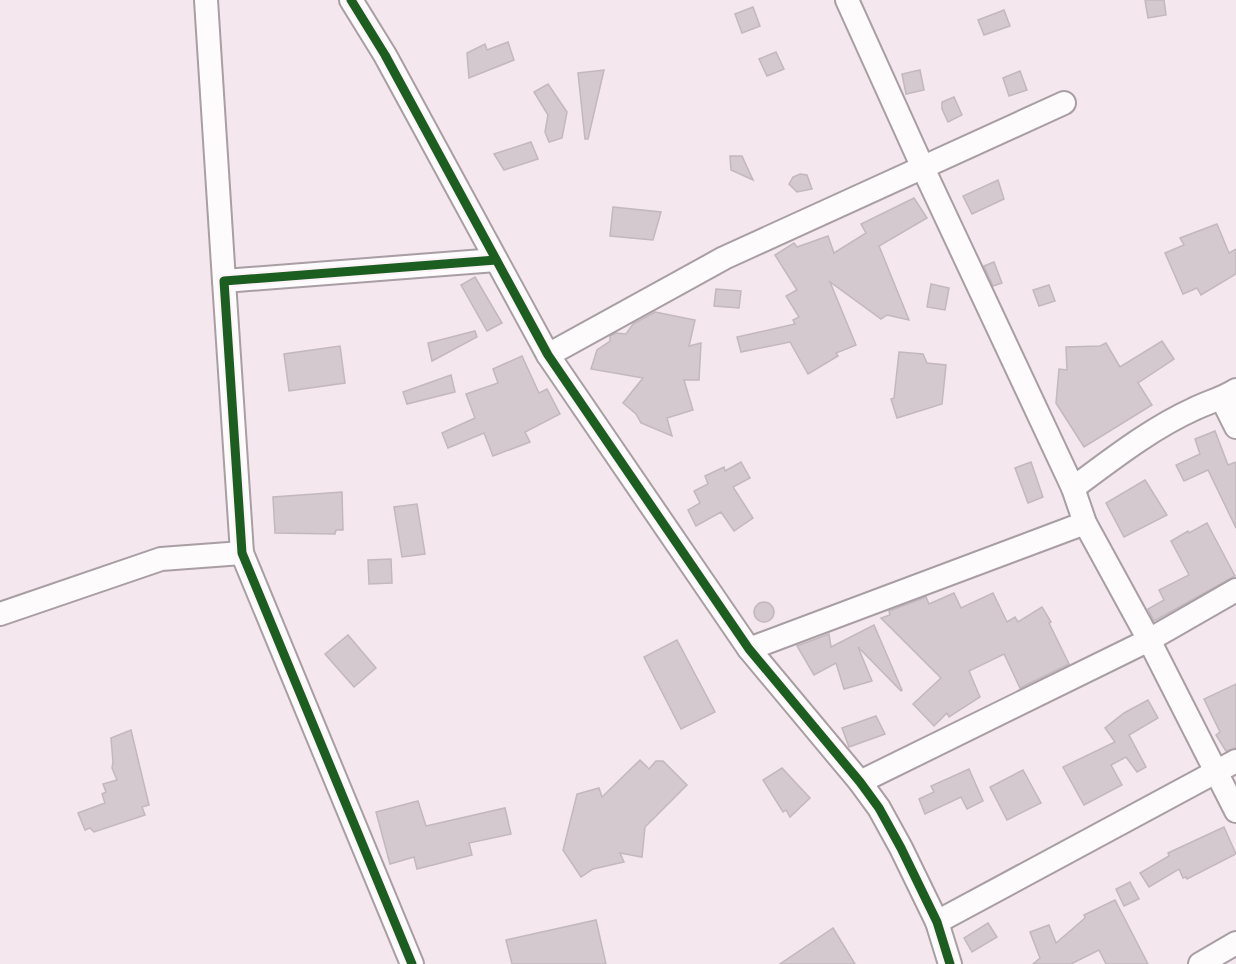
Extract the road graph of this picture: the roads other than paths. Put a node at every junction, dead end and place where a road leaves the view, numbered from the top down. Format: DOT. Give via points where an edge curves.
graph roads {
  1 [pos="206,0"];
  2 [pos="351,0"];
  3 [pos="847,0"];
  4 [pos="1064,103"];
  5 [pos="923,168"];
  6 [pos="496,260"];
  7 [pos="224,281"];
  8 [pos="548,355"];
  9 [pos="1229,395"];
  10 [pos="1236,427"];
  11 [pos="1073,488"];
  12 [pos="1085,524"];
  13 [pos="242,553"];
  14 [pos="1236,590"];
  15 [pos="0,614"];
  16 [pos="1149,640"];
  17 [pos="749,649"];
  18 [pos="1236,760"];
  19 [pos="1215,772"];
  20 [pos="860,782"];
  21 [pos="1236,811"];
  22 [pos="938,922"];
  23 [pos="1236,943"];
  24 [pos="412,964"];
  25 [pos="951,964"];
  26 [pos="1200,964"];
  1 -- 7 [label="street"];
  2 -- 6 [label="street"];
  3 -- 5 [label="street"];
  4 -- 5 [label="street"];
  5 -- 8 [label="street" via="724,258"];
  5 -- 11 [label="street"];
  6 -- 7 [label="street"];
  6 -- 8 [label="street"];
  7 -- 13 [label="street"];
  8 -- 17 [label="street"];
  9 -- 10 [label="street"];
  9 -- 11 [label="street" via="1194,409 1131,446"];
  11 -- 12 [label="street"];
  12 -- 16 [label="street"];
  12 -- 17 [label="street"];
  13 -- 15 [label="street" via="160,560"];
  13 -- 24 [label="street"];
  14 -- 16 [label="street"];
  16 -- 19 [label="street"];
  16 -- 20 [label="street"];
  17 -- 20 [label="street"];
  18 -- 19 [label="street"];
  19 -- 21 [label="street"];
  19 -- 22 [label="street"];
  20 -- 22 [label="street" via="879,808"];
  22 -- 25 [label="street"];
  23 -- 26 [label="street"];
}
